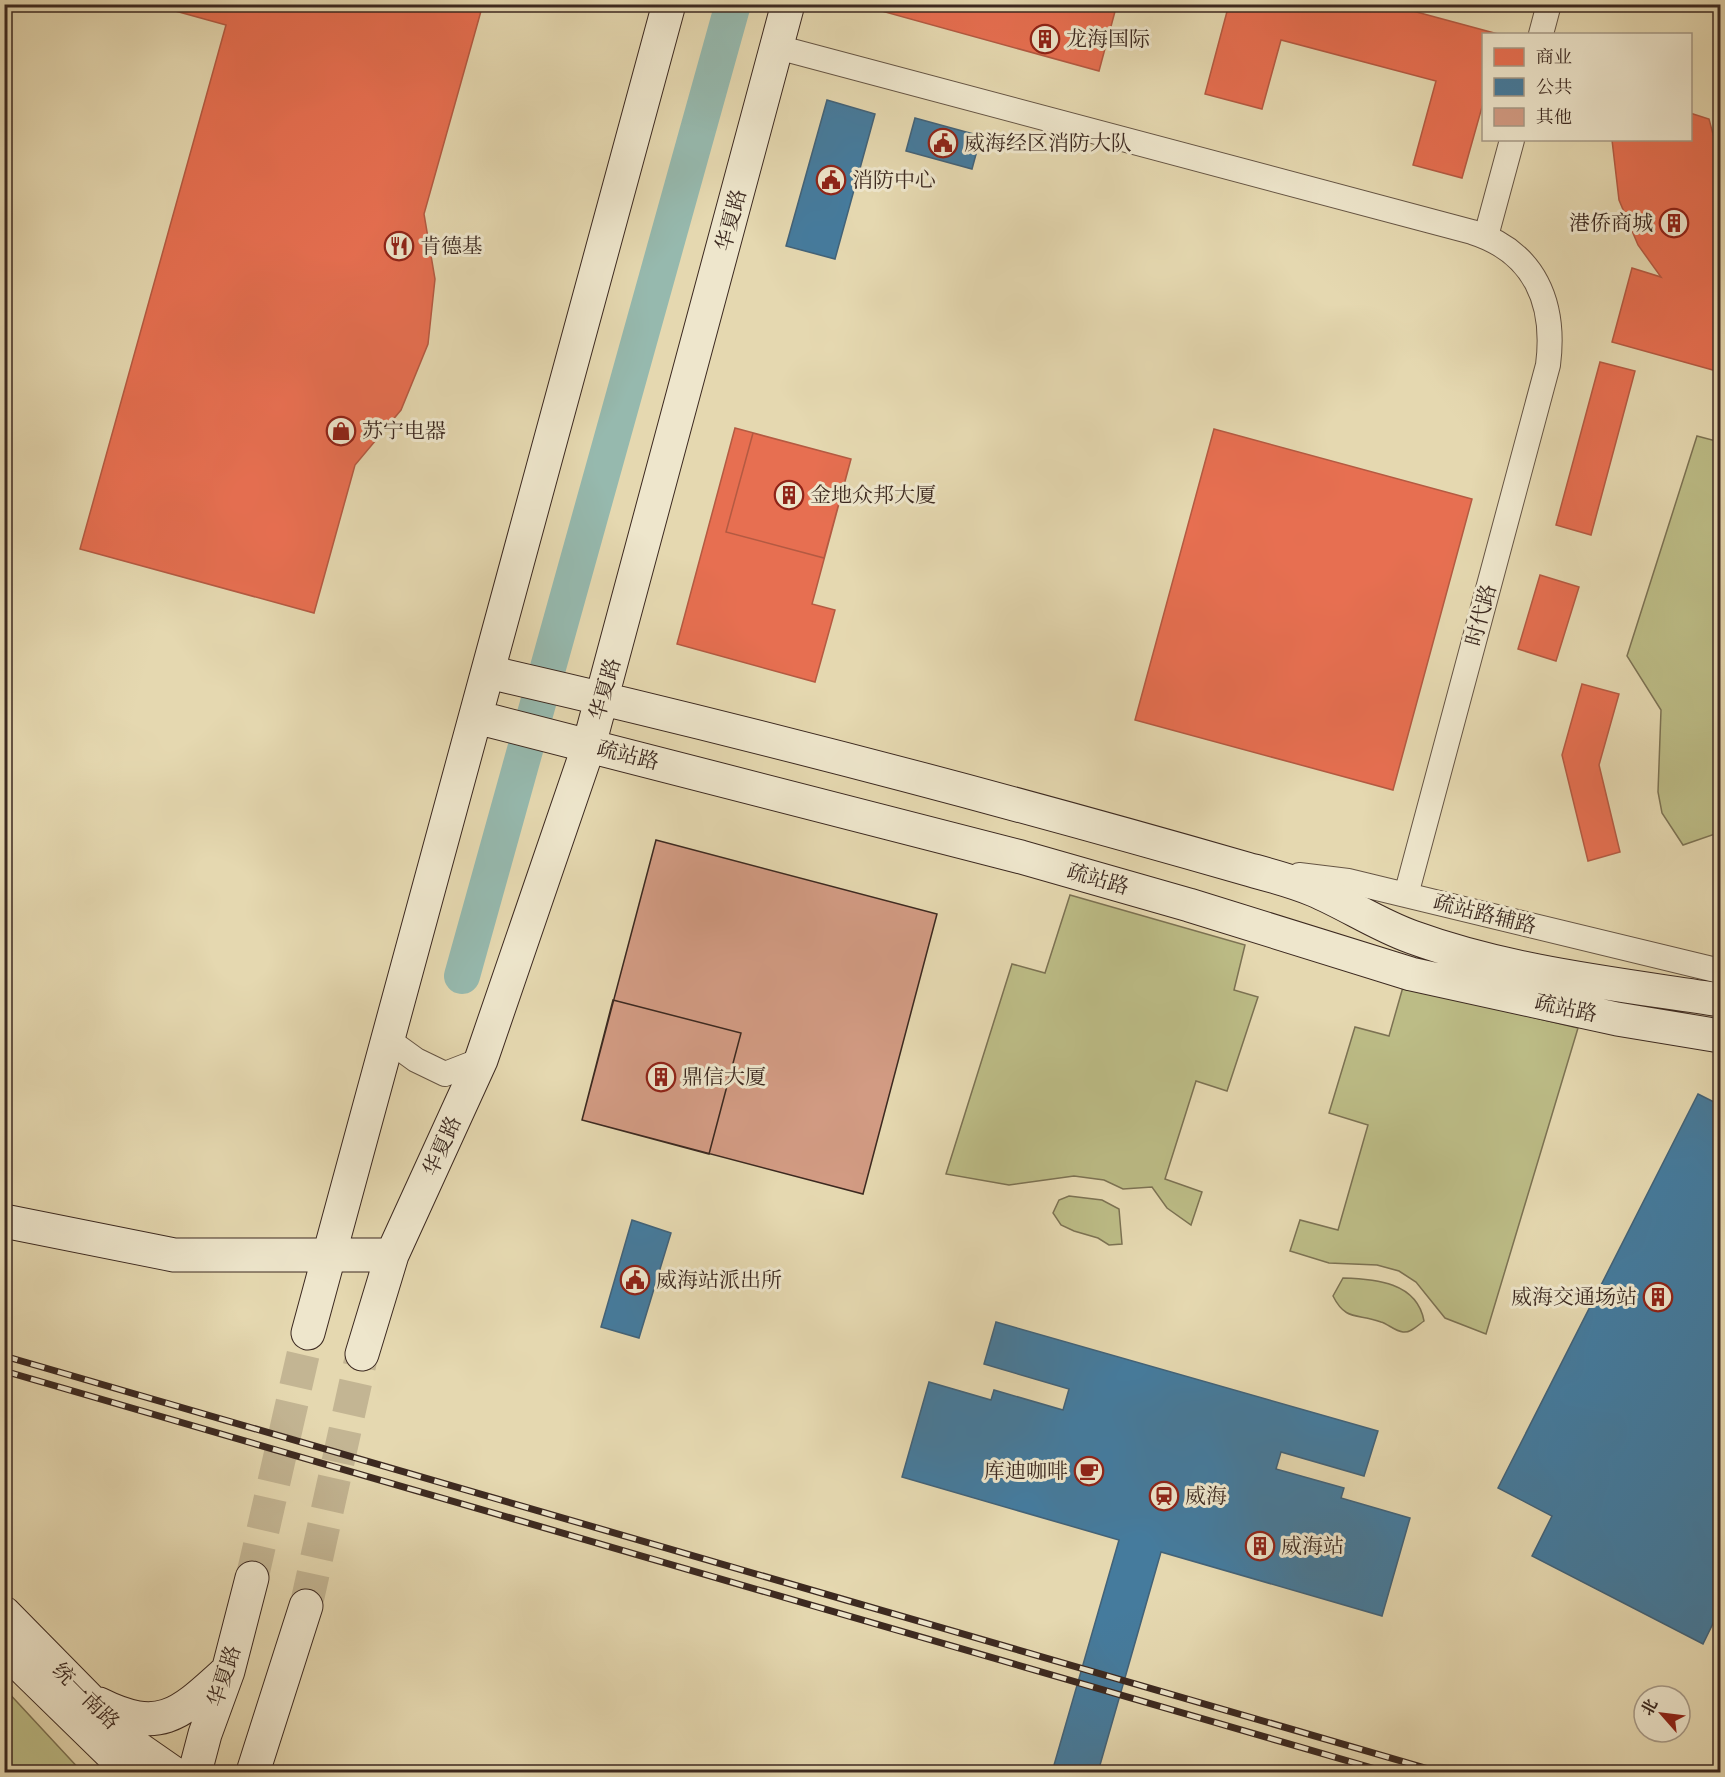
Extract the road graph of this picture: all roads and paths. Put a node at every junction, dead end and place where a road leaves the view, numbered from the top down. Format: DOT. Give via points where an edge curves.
graph roads {
  1 [pos="669,4"];
  2 [pos="788,4"];
  3 [pos="1549,4"];
  4 [pos="1541,33"];
  5 [pos="777,47"];
  6 [pos="1512,141"];
  7 [pos="1486,236"];
  8 [pos="496,674"];
  9 [pos="594,696"];
  10 [pos="484,720"];
  11 [pos="581,743"];
  12 [pos="1248,869"];
  13 [pos="1406,895"];
  14 [pos="1720,971"];
  15 [pos="1720,1000"];
  16 [pos="1720,1036"];
  17 [pos="387,1039"];
  18 [pos="481,1060"];
  19 [pos="4,1221"];
  20 [pos="392,1255"];
  21 [pos="331,1257"];
  22 [pos="308,1333"];
  23 [pos="362,1354"];
  24 [pos="252,1578"];
  25 [pos="306,1606"];
  26 [pos="4,1613"];
  27 [pos="4,1649"];
  28 [pos="228,1671"];
  29 [pos="89,1699"];
  30 [pos="125,1770"];
  31 [pos="172,1773"];
  32 [pos="195,1773"];
  33 [pos="253,1773"];
  1 -- 8 [label="main road"];
  2 -- 5 [label="main road, 华夏路"];
  3 -- 4 [label="street"];
  5 -- 7 [label="street"];
  5 -- 9 [label="main road, 华夏路"];
  6 -- 7 [label="street"];
  7 -- 13 [label="street, 时代路" via="1524,263 1544,301 1552,334 1548,365"];
  8 -- 9 [label="main road, 疏站路"];
  8 -- 10 [label="main road"];
  9 -- 11 [label="main road, 华夏路"];
  9 -- 12 [label="main road, 疏站路"];
  10 -- 11 [label="main road, 疏站路"];
  10 -- 17 [label="main road"];
  11 -- 16 [label="main road, 疏站路" via="1021,857 1411,975 1617,1019"];
  11 -- 18 [label="main road, 华夏路"];
  12 -- 13 [label="street, 疏站路辅路" via="1348,881"];
  12 -- 15 [label="main road, 疏站路" via="1312,889 1410,936 1477,957"];
  13 -- 14 [label="street, 疏站路辅路"];
  17 -- 18 [label="street" via="445,1074"];
  17 -- 21 [label="main road"];
  18 -- 20 [label="main road, 华夏路"];
  19 -- 21 [label="main road" via="174,1255"];
  20 -- 21 [label="main road"];
  20 -- 23 [label="main road, 华夏路"];
  21 -- 22 [label="main road"];
  24 -- 28 [label="main road, 华夏路"];
  25 -- 33 [label="main road"];
  26 -- 29 [label="main road, 统一南路"];
  27 -- 30 [label="main road, 统一南路"];
  28 -- 29 [label="main road" via="195,1700 172,1714 154,1719 124,1717"];
  28 -- 32 [label="main road, 华夏路"];
  29 -- 31 [label="main road, 统一南路" via="136,1747"];
}
